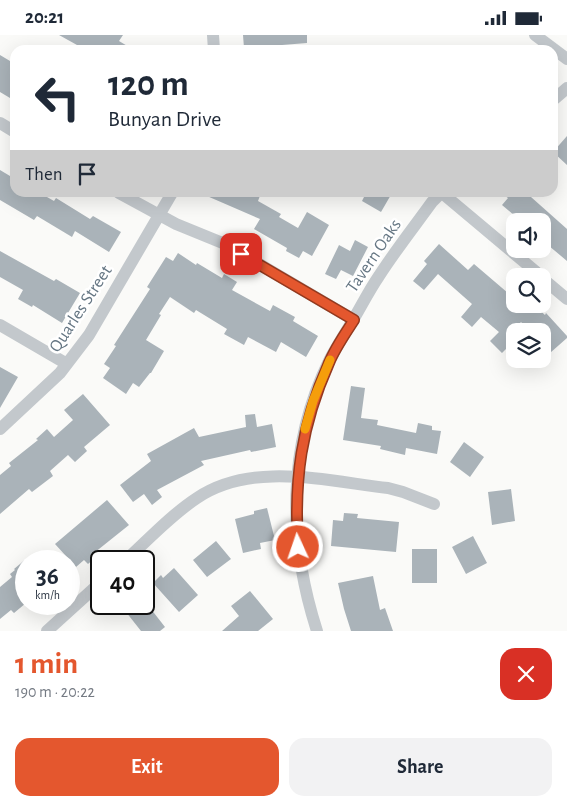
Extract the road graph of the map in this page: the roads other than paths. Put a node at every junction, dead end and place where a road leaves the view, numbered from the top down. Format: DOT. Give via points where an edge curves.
graph roads {
  1 [pos="535,35"];
  2 [pos="548,45"];
  3 [pos="126,197"];
  4 [pos="170,197"];
  5 [pos="438,197"];
  6 [pos="447,197"];
  7 [pos="159,216"];
  8 [pos="531,268"];
  9 [pos="551,285"];
  10 [pos="567,299"];
  11 [pos="354,320"];
  12 [pos="0,325"];
  13 [pos="67,364"];
  14 [pos="0,429"];
  15 [pos="297,478"];
  16 [pos="434,504"];
  17 [pos="137,550"];
  18 [pos="90,592"];
  19 [pos="47,631"];
  20 [pos="317,631"];
  1 -- 2 [label="street"];
  3 -- 7 [label="street"];
  4 -- 7 [label="street, Quarles Street"];
  5 -- 11 [label="street, Tavern Oaks" via="379,276"];
  6 -- 8 [label="street"];
  7 -- 11 [label="street" via="225,244"];
  7 -- 13 [label="street, Quarles Street" via="89,335"];
  9 -- 10 [label="street"];
  11 -- 15 [label="street, Tavern Oaks" via="329,361 313,401"];
  12 -- 13 [label="street"];
  13 -- 14 [label="street, Quarles Street"];
  15 -- 16 [label="street" via="388,488"];
  15 -- 17 [label="street" via="248,478 208,491 186,506"];
  15 -- 20 [label="street, Tavern Oaks" via="298,547"];
  18 -- 19 [label="street"];
}
